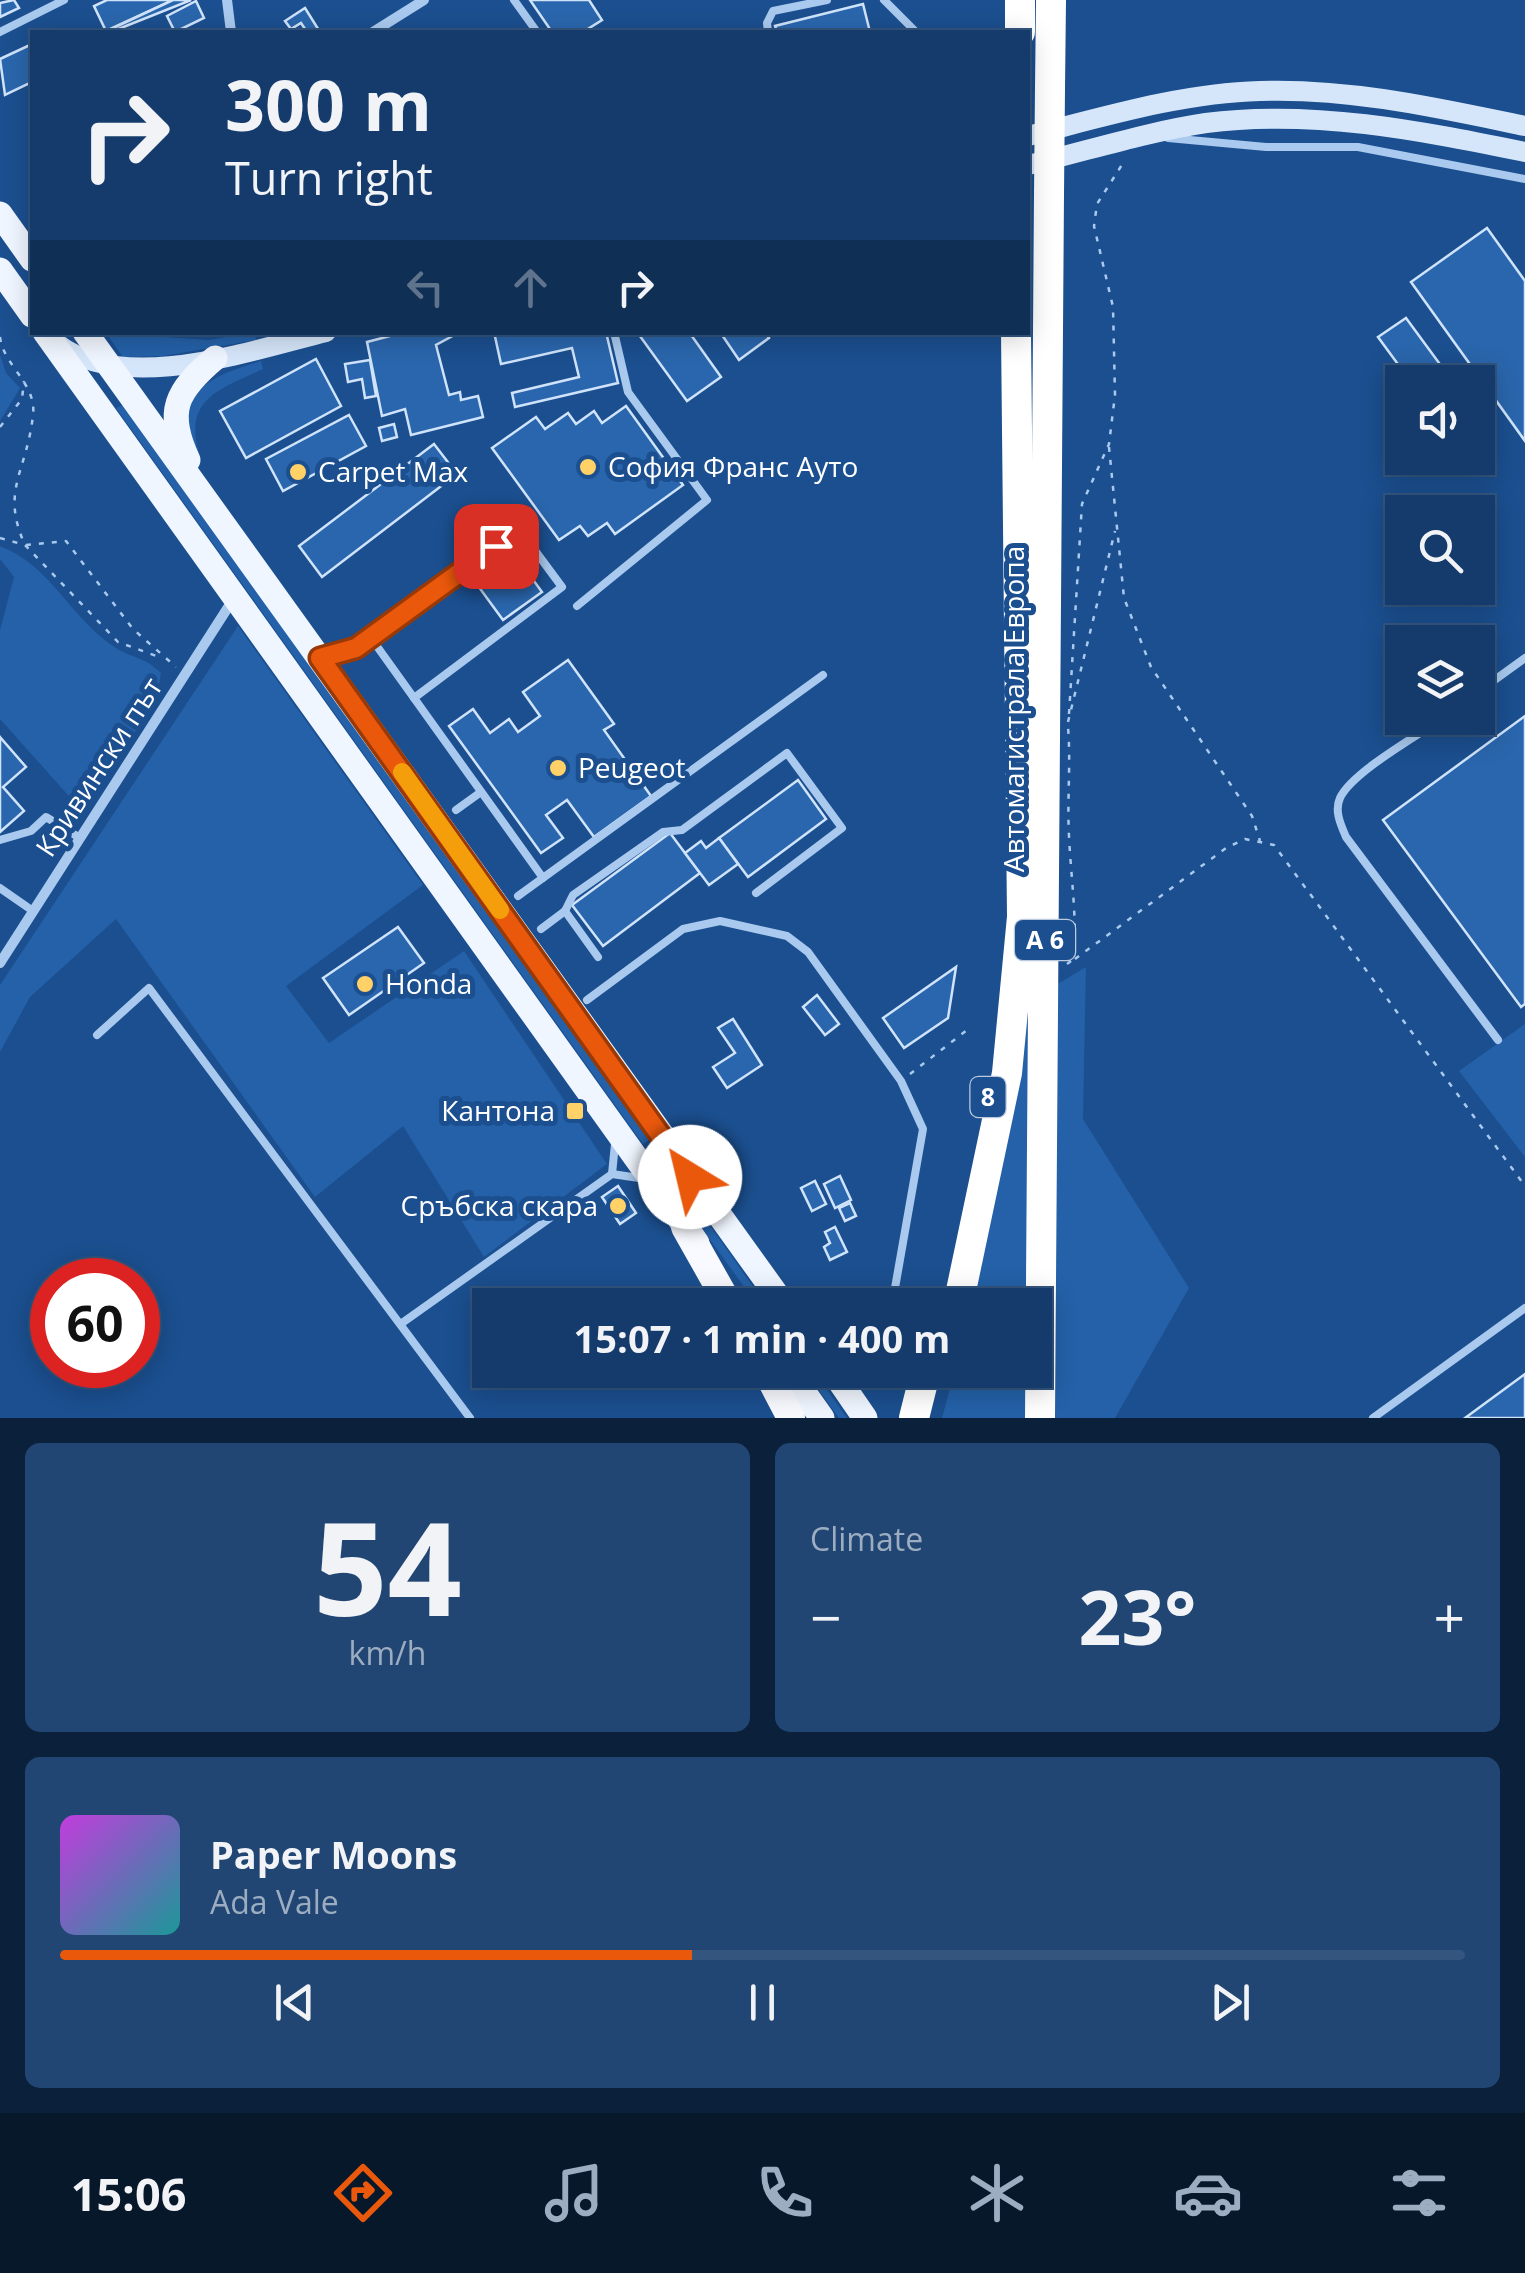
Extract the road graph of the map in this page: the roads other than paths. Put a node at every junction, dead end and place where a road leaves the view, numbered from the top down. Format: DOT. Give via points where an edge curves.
graph roads {
  1 [pos="64,0"];
  2 [pos="227,0"];
  3 [pos="424,0"];
  4 [pos="514,0"];
  5 [pos="826,0"];
  6 [pos="884,0"];
  7 [pos="1020,0"];
  8 [pos="1051,0"];
  9 [pos="231,30"];
  10 [pos="376,30"];
  11 [pos="535,30"];
  12 [pos="768,30"];
  13 [pos="914,30"];
  14 [pos="1020,30"];
  15 [pos="0,32"];
  16 [pos="1525,126"];
  17 [pos="1030,136"];
  18 [pos="1135,138"];
  19 [pos="1525,152"];
  20 [pos="1030,164"];
  21 [pos="1525,180"];
  22 [pos="0,214"];
  23 [pos="30,256"];
  24 [pos="0,270"];
  25 [pos="30,312"];
  26 [pos="46,335"];
  27 [pos="49,335"];
  28 [pos="87,335"];
  29 [pos="302,335"];
  30 [pos="615,335"];
  31 [pos="1016,335"];
  32 [pos="270,339"];
  33 [pos="215,358"];
  34 [pos="111,368"];
  35 [pos="1015,463"];
  36 [pos="205,497"];
  37 [pos="236,596"];
  38 [pos="576,606"];
  39 [pos="371,638"];
  40 [pos="320,658"];
  41 [pos="1525,658"];
  42 [pos="823,675"];
  43 [pos="1495,680"];
  44 [pos="414,698"];
  45 [pos="1419,735"];
  46 [pos="481,792"];
  47 [pos="456,810"];
  48 [pos="80,838"];
  49 [pos="0,840"];
  50 [pos="543,878"];
  51 [pos="0,888"];
  52 [pos="756,894"];
  53 [pos="518,896"];
  54 [pos="565,911"];
  55 [pos="33,912"];
  56 [pos="541,929"];
  57 [pos="598,956"];
  58 [pos="0,963"];
  59 [pos="586,1000"];
  60 [pos="97,1036"];
  61 [pos="1498,1040"];
  62 [pos="608,1118"];
  63 [pos="612,1174"];
  64 [pos="659,1189"];
  65 [pos="685,1227"];
  66 [pos="719,1288"];
  67 [pos="729,1288"];
  68 [pos="772,1288"];
  69 [pos="895,1288"];
  70 [pos="947,1288"];
  71 [pos="962,1288"];
  72 [pos="1525,1308"];
  73 [pos="402,1323"];
  74 [pos="775,1388"];
  75 [pos="801,1388"];
  76 [pos="844,1388"];
  77 [pos="470,1418"];
  78 [pos="791,1418"];
  79 [pos="822,1418"];
  80 [pos="865,1418"];
  81 [pos="1040,1418"];
  82 [pos="1373,1418"];
  1 -- 15 [label="lane"];
  2 -- 9 [label="street"];
  3 -- 10 [label="street"];
  4 -- 11 [label="lane"];
  5 -- 12 [label="lane" via="773,11"];
  6 -- 13 [label="lane"];
  7 -- 14 [label="highway"];
  8 -- 81 [label="highway, Автомагистрала Европа / A 6, bridge"];
  16 -- 17 [label="main road" via="1370,97 1256,90"];
  18 -- 19 [label="main road" via="1206,124 1308,120 1426,132"];
  18 -- 20 [label="main road"];
  18 -- 21 [label="lane" via="1358,147"];
  22 -- 23 [label="main road"];
  24 -- 25 [label="main road"];
  26 -- 37 [label="main road"];
  27 -- 34 [label="main road" via="75,358"];
  28 -- 34 [label="main road"];
  29 -- 32 [label="main road"];
  30 -- 38 [label="lane" via="628,392 707,500"];
  31 -- 35 [label="highway, Автомагистрала Европа / A 6"];
  32 -- 33 [label="main road"];
  33 -- 34 [label="main road"];
  33 -- 36 [label="main road" via="182,390 174,417"];
  34 -- 36 [label="main road"];
  35 -- 70 [label="highway, 8" via="1005,966 982,1132"];
  35 -- 71 [label="highway, Автомагистрала Европа / A 6" via="1024,860 1019,964 1007,1074"];
  36 -- 40 [label="main road"];
  37 -- 48 [label="street, Кривински път"];
  37 -- 62 [label="main road"];
  39 -- 40 [label="lane" via="344,654"];
  39 -- 44 [label="lane"];
  39 -- 44 [label="lane" via="519,529 562,587"];
  40 -- 68 [label="main road"];
  41 -- 43 [label="lane"];
  42 -- 50 [label="lane"];
  44 -- 46 [label="lane"];
  45 -- 61 [label="lane" via="1360,778 1340,798 1338,815 1346,836"];
  46 -- 47 [label="lane"];
  46 -- 50 [label="lane"];
  48 -- 49 [label="lane" via="46,817 31,831"];
  48 -- 55 [label="street, Кривински път"];
  50 -- 53 [label="lane"];
  51 -- 55 [label="lane"];
  52 -- 54 [label="lane" via="842,828 786,753 682,830 663,832 573,896"];
  54 -- 56 [label="lane"];
  54 -- 57 [label="lane"];
  55 -- 58 [label="street, Кривински път"];
  59 -- 69 [label="lane" via="683,929 720,921 787,936 819,963 901,1082 923,1129"];
  60 -- 73 [label="lane" via="149,988"];
  62 -- 63 [label="lane" via="615,1140"];
  62 -- 64 [label="main road"];
  63 -- 64 [label="lane"];
  63 -- 73 [label="lane"];
  64 -- 65 [label="main road"];
  65 -- 66 [label="highway"];
  65 -- 67 [label="main road"];
  72 -- 82 [label="lane"];
  73 -- 77 [label="lane"];
  74 -- 78 [label="highway"];
  75 -- 79 [label="main road"];
  76 -- 80 [label="main road"];
}
